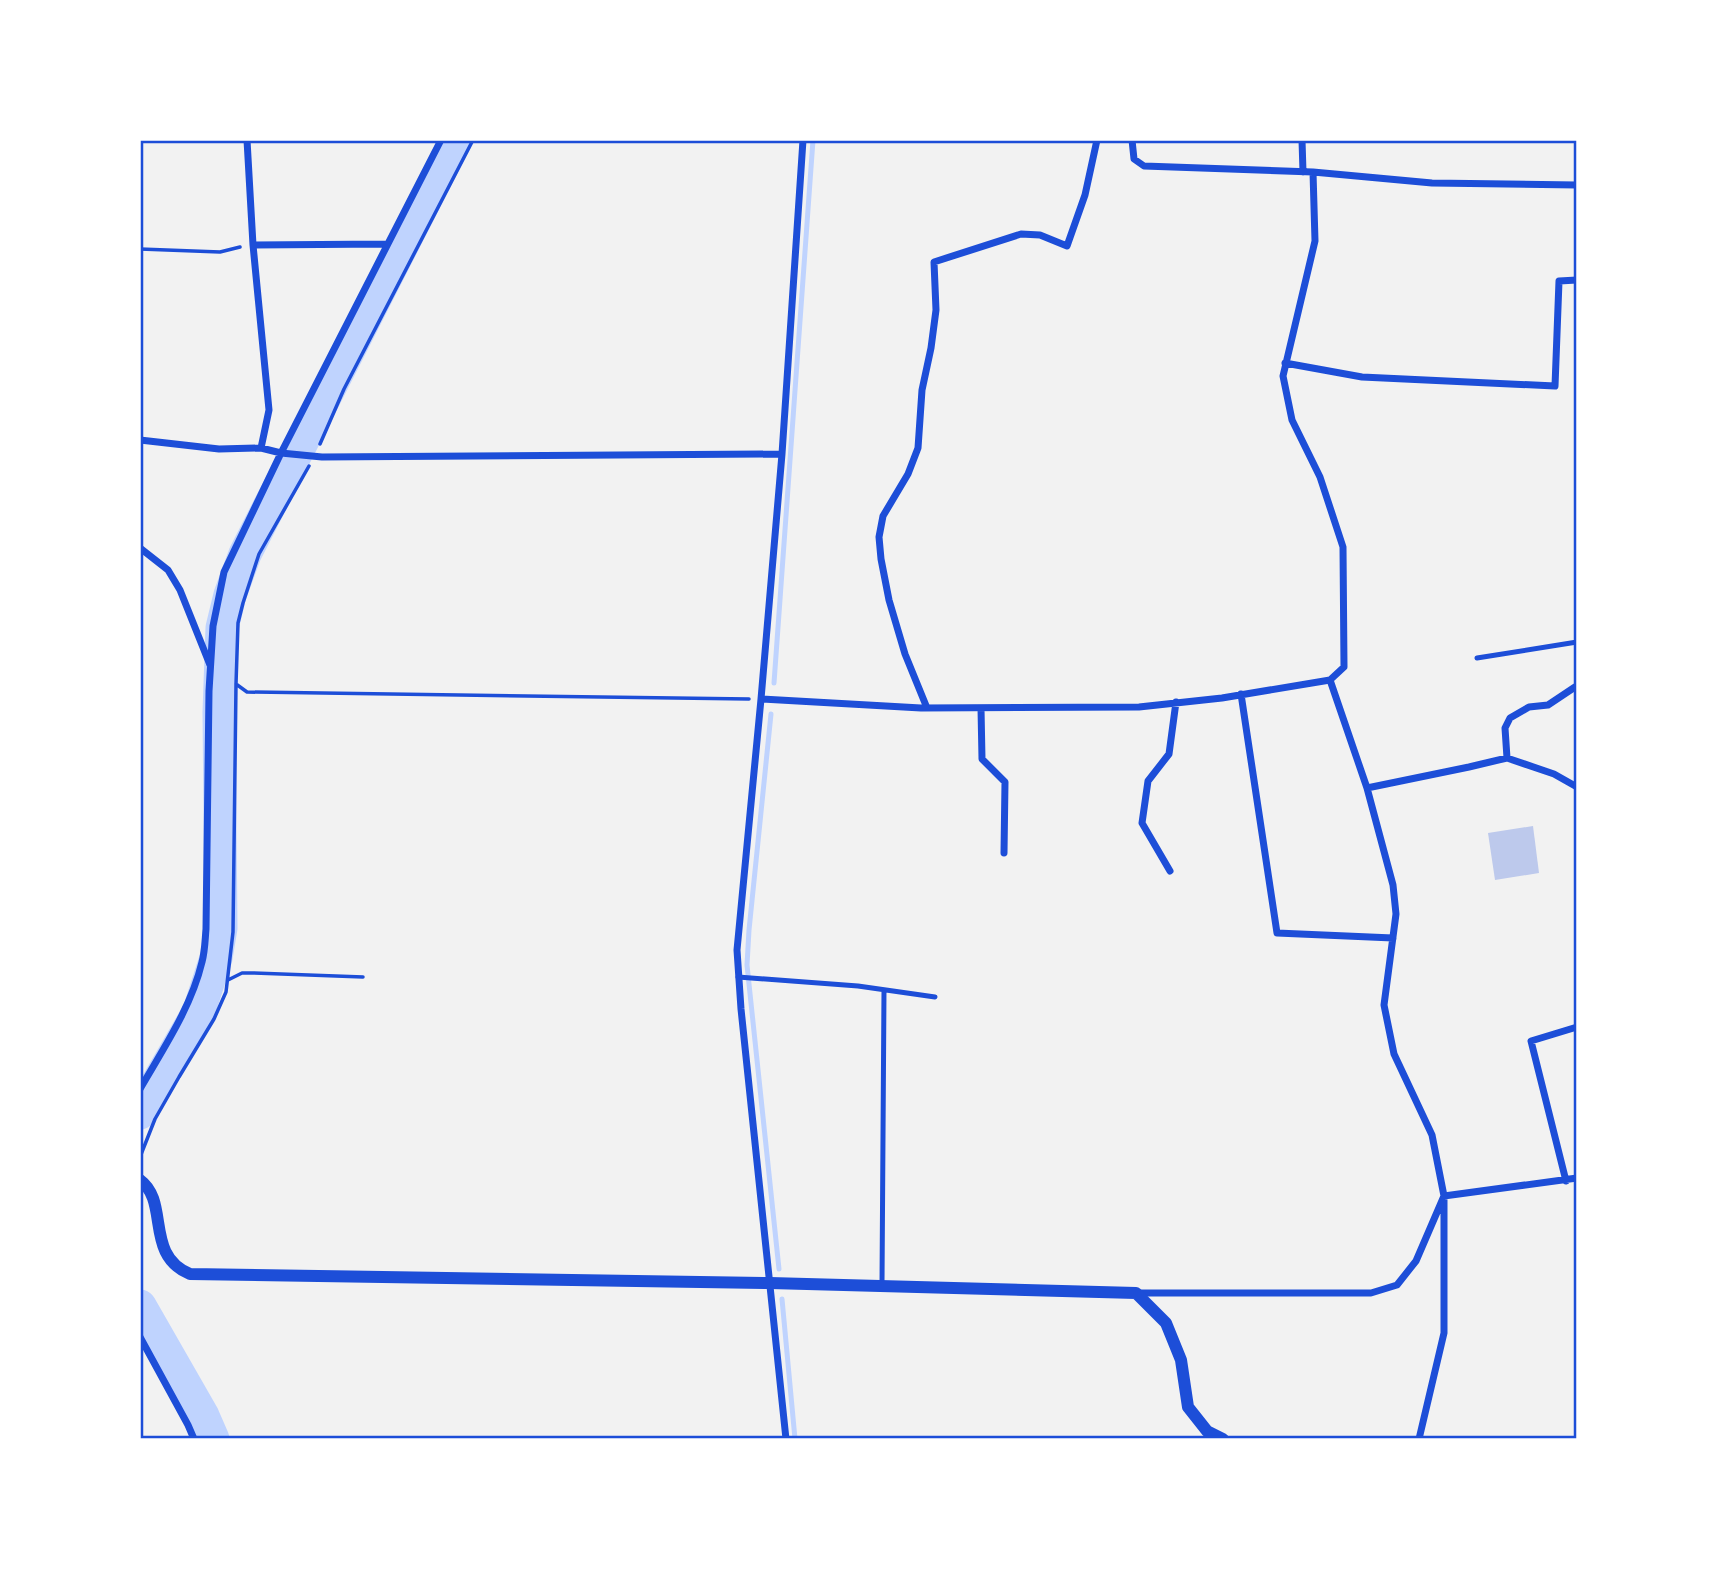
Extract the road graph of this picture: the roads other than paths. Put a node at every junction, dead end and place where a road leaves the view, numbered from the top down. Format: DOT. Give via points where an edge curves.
graph roads {
  1 [pos="247,140"];
  2 [pos="441,140"];
  3 [pos="803,140"];
  4 [pos="1097,140"];
  5 [pos="1132,140"];
  6 [pos="1302,140"];
  7 [pos="1313,172"];
  8 [pos="1303,173"];
  9 [pos="1577,184"];
  10 [pos="386,244"];
  11 [pos="253,245"];
  12 [pos="1577,280"];
  13 [pos="1285,363"];
  14 [pos="140,440"];
  15 [pos="261,448"];
  16 [pos="284,454"];
  17 [pos="782,454"];
  18 [pos="140,548"];
  19 [pos="1577,642"];
  20 [pos="1477,658"];
  21 [pos="211,668"];
  22 [pos="1331,680"];
  23 [pos="1574,687"];
  24 [pos="1241,694"];
  25 [pos="761,699"];
  26 [pos="1175,702"];
  27 [pos="927,708"];
  28 [pos="981,708"];
  29 [pos="1507,758"];
  30 [pos="1577,787"];
  31 [pos="1367,788"];
  32 [pos="1004,853"];
  33 [pos="1170,871"];
  34 [pos="1393,939"];
  35 [pos="738,977"];
  36 [pos="884,989"];
  37 [pos="935,997"];
  38 [pos="1577,1027"];
  39 [pos="140,1090"];
  40 [pos="1577,1178"];
  41 [pos="140,1180"];
  42 [pos="1566,1181"];
  43 [pos="1444,1196"];
  44 [pos="770,1283"];
  45 [pos="882,1286"];
  46 [pos="1136,1293"];
  47 [pos="140,1337"];
  48 [pos="194,1439"];
  49 [pos="786,1439"];
  50 [pos="1223,1439"];
  51 [pos="1419,1439"];
  1 -- 11 [label="street"];
  2 -- 10 [label="street"];
  3 -- 17 [label="street"];
  4 -- 27 [label="street" via="1067,246 1040,235 1021,234 934,262 936,310 922,390 918,449 883,516 879,537 889,600"];
  5 -- 8 [label="street" via="1134,159 1144,166"];
  6 -- 8 [label="street"];
  7 -- 8 [label="street"];
  7 -- 9 [label="street" via="1433,183"];
  7 -- 13 [label="street" via="1315,241"];
  10 -- 11 [label="street"];
  10 -- 16 [label="street"];
  11 -- 15 [label="street" via="268,410"];
  12 -- 13 [label="street" via="1559,281 1555,386 1362,377"];
  13 -- 22 [label="street" via="1283,376 1292,420 1320,477 1343,547 1345,667"];
  14 -- 15 [label="street" via="219,449"];
  15 -- 16 [label="street"];
  16 -- 17 [label="street"];
  16 -- 21 [label="street" via="224,572 213,626"];
  17 -- 25 [label="street"];
  18 -- 21 [label="street" via="167,570 180,590"];
  19 -- 20 [label="lane"];
  21 -- 39 [label="street" via="203,959 188,1003"];
  22 -- 24 [label="street"];
  22 -- 31 [label="street"];
  23 -- 29 [label="street" via="1548,705 1529,707 1510,718 1505,728"];
  24 -- 26 [label="street"];
  24 -- 34 [label="street" via="1277,933"];
  25 -- 27 [label="street"];
  25 -- 35 [label="street"];
  26 -- 28 [label="street"];
  26 -- 33 [label="street" via="1168,754 1147,781 1142,823"];
  27 -- 28 [label="street"];
  28 -- 32 [label="street" via="982,759 1005,782"];
  29 -- 30 [label="street"];
  29 -- 31 [label="street"];
  31 -- 34 [label="street" via="1393,886"];
  34 -- 43 [label="street" via="1384,1005 1394,1054 1432,1135"];
  35 -- 36 [label="lane"];
  35 -- 44 [label="street"];
  36 -- 37 [label="lane"];
  36 -- 45 [label="lane"];
  38 -- 42 [label="street" via="1531,1041"];
  40 -- 42 [label="street"];
  41 -- 44 [label="street" via="151,1192 163,1246 179,1270 190,1274"];
  42 -- 43 [label="street"];
  43 -- 46 [label="street" via="1416,1261 1397,1285 1371,1293"];
  43 -- 51 [label="street" via="1444,1333"];
  44 -- 45 [label="street"];
  44 -- 49 [label="street"];
  45 -- 46 [label="street"];
  46 -- 50 [label="street" via="1166,1323 1181,1360 1188,1407 1207,1432"];
  47 -- 48 [label="street"];
}
